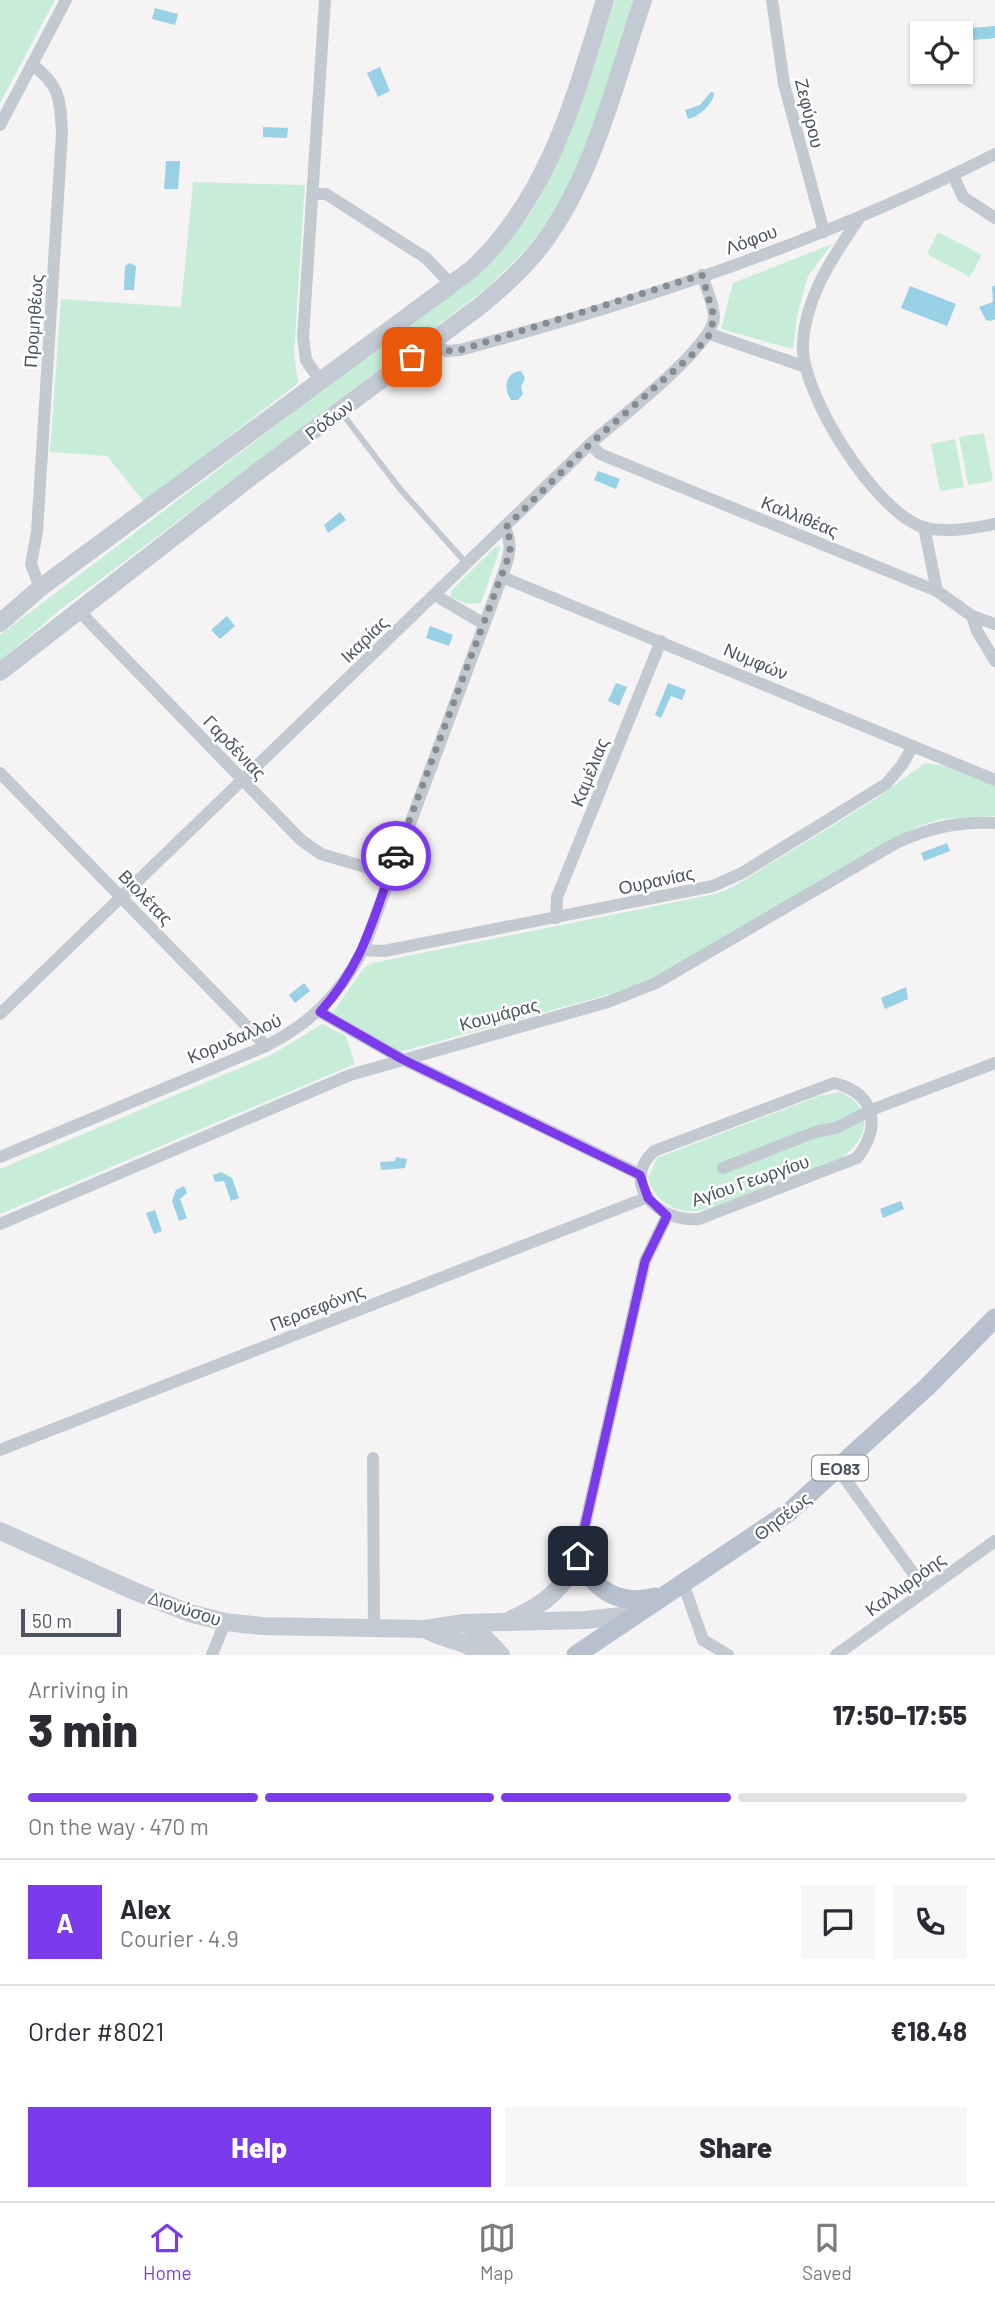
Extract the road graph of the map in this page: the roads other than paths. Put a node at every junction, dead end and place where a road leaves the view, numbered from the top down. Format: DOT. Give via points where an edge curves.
graph roads {
  1 [pos="66,0"];
  2 [pos="325,0"];
  3 [pos="605,0"];
  4 [pos="643,0"];
  5 [pos="772,0"];
  6 [pos="32,65"];
  7 [pos="0,125"];
  8 [pos="995,154"];
  9 [pos="953,176"];
  10 [pos="314,194"];
  11 [pos="860,217"];
  12 [pos="995,218"];
  13 [pos="824,232"];
  14 [pos="702,275"];
  15 [pos="451,284"];
  16 [pos="710,334"];
  17 [pos="430,344"];
  18 [pos="803,366"];
  19 [pos="319,379"];
  20 [pos="340,411"];
  21 [pos="590,444"];
  22 [pos="995,524"];
  23 [pos="924,527"];
  24 [pos="505,528"];
  25 [pos="467,564"];
  26 [pos="502,577"];
  27 [pos="40,588"];
  28 [pos="937,591"];
  29 [pos="435,595"];
  30 [pos="78,610"];
  31 [pos="972,616"];
  32 [pos="0,622"];
  33 [pos="484,624"];
  34 [pos="995,624"];
  35 [pos="661,641"];
  36 [pos="995,660"];
  37 [pos="0,672"];
  38 [pos="913,746"];
  39 [pos="0,773"];
  40 [pos="242,779"];
  41 [pos="995,780"];
  42 [pos="995,823"];
  43 [pos="389,874"];
  44 [pos="122,898"];
  45 [pos="556,918"];
  46 [pos="363,950"];
  47 [pos="320,1012"];
  48 [pos="0,1014"];
  49 [pos="266,1046"];
  50 [pos="402,1059"];
  51 [pos="995,1063"];
  52 [pos="871,1110"];
  53 [pos="0,1157"];
  54 [pos="723,1168"];
  55 [pos="640,1175"];
  56 [pos="648,1198"];
  57 [pos="667,1216"];
  58 [pos="0,1224"];
  59 [pos="995,1318"];
  60 [pos="0,1450"];
  61 [pos="373,1458"];
  62 [pos="838,1469"];
  63 [pos="0,1531"];
  64 [pos="995,1541"];
  65 [pos="578,1556"];
  66 [pos="684,1583"];
  67 [pos="926,1591"];
  68 [pos="666,1594"];
  69 [pos="631,1615"];
  70 [pos="508,1621"];
  71 [pos="225,1622"];
  72 [pos="464,1623"];
  73 [pos="374,1628"];
  74 [pos="425,1629"];
  75 [pos="212,1655"];
  76 [pos="480,1655"];
  77 [pos="501,1655"];
  78 [pos="577,1655"];
  79 [pos="728,1655"];
  80 [pos="836,1655"];
  1 -- 6 [label="street"];
  2 -- 10 [label="street"];
  3 -- 15 [label="street" via="552,156 492,250"];
  4 -- 17 [label="street, Ρόδων" via="591,154 569,201 514,276"];
  5 -- 13 [label="street, Ζεφύρου" via="784,84"];
  6 -- 7 [label="street"];
  6 -- 27 [label="street, Προμηθέως" via="51,79 59,96 62,133 37,531 31,564"];
  8 -- 9 [label="street, Λόφου"];
  9 -- 11 [label="street, Λόφου"];
  9 -- 12 [label="street" via="963,197"];
  10 -- 15 [label="street" via="326,194 426,258"];
  10 -- 19 [label="street" via="303,337 306,360"];
  11 -- 13 [label="street, Λόφου"];
  11 -- 18 [label="street" via="824,270 803,341"];
  13 -- 14 [label="street, Λόφου"];
  14 -- 16 [label="street" via="714,317"];
  14 -- 17 [label="street, Λόφου" via="460,350 446,351"];
  15 -- 19 [label="street"];
  16 -- 18 [label="street"];
  16 -- 21 [label="street, Ικαρίας"];
  17 -- 20 [label="street, Ρόδων"];
  18 -- 23 [label="street" via="830,427 860,471 897,512"];
  19 -- 27 [label="street"];
  20 -- 25 [label="lane" via="400,489"];
  20 -- 30 [label="street, Ρόδων"];
  21 -- 24 [label="street, Ικαρίας"];
  21 -- 28 [label="street, Καλλιθέας" via="600,454"];
  22 -- 23 [label="street" via="959,530"];
  23 -- 28 [label="street"];
  24 -- 25 [label="street, Ικαρίας"];
  24 -- 26 [label="street, Κορυδαλλού" via="510,553"];
  25 -- 29 [label="street, Ικαρίας"];
  26 -- 33 [label="street, Κορυδαλλού"];
  26 -- 35 [label="street, Νυμφών"];
  27 -- 32 [label="street"];
  28 -- 31 [label="street, Καλλιθέας"];
  29 -- 33 [label="street"];
  29 -- 40 [label="street, Ικαρίας"];
  30 -- 37 [label="street, Ρόδων"];
  30 -- 40 [label="street, Γαρδένιας"];
  31 -- 34 [label="street, Καλλιθέας"];
  31 -- 36 [label="street"];
  33 -- 43 [label="street, Κορυδαλλού"];
  35 -- 38 [label="street, Νυμφών"];
  35 -- 45 [label="street, Καμέλιας" via="557,897"];
  38 -- 41 [label="street, Νυμφών"];
  38 -- 45 [label="street, Ουρανίας" via="886,784 742,873 713,886"];
  39 -- 44 [label="street, Βιολέτας"];
  40 -- 43 [label="street, Γαρδένιας" via="301,840 321,854"];
  40 -- 44 [label="street, Ικαρίας"];
  42 -- 50 [label="street, Κουμάρας" via="950,824 895,843 656,983 608,1002"];
  43 -- 46 [label="street, Κορυδαλλού"];
  44 -- 48 [label="street, Ικαρίας"];
  44 -- 49 [label="street, Βιολέτας"];
  45 -- 46 [label="street, Ουρανίας" via="384,951"];
  46 -- 47 [label="street, Κορυδαλλού"];
  47 -- 49 [label="street, Κορυδαλλού"];
  47 -- 50 [label="street"];
  49 -- 53 [label="street, Κορυδαλλού"];
  50 -- 55 [label="street"];
  50 -- 58 [label="street, Κουμάρας" via="312,1091"];
  51 -- 52 [label="street"];
  52 -- 54 [label="street" via="836,1128"];
  52 -- 55 [label="street" via="852,1087 834,1083 818,1087 654,1151"];
  52 -- 57 [label="street, Αγίου Γεωργίου" via="872,1130 857,1158 699,1219 681,1221"];
  55 -- 56 [label="street"];
  56 -- 57 [label="street"];
  56 -- 60 [label="street, Περσεφόνης"];
  57 -- 65 [label="street" via="645,1261"];
  59 -- 62 [label="main road, Θησέως / ΕΟ83"];
  61 -- 73 [label="street"];
  62 -- 66 [label="main road, Θησέως / ΕΟ83" via="750,1541"];
  62 -- 67 [label="street"];
  63 -- 71 [label="street, Διονύσου" via="134,1591"];
  64 -- 67 [label="street, Καλλιρρόης"];
  65 -- 68 [label="main road" via="604,1592 632,1600"];
  65 -- 70 [label="street" via="550,1599"];
  66 -- 68 [label="main road, Θησέως / ΕΟ83"];
  66 -- 79 [label="street" via="703,1640"];
  67 -- 80 [label="street, Καλλιρρόης"];
  68 -- 69 [label="main road, Θησέως / ΕΟ83"];
  69 -- 70 [label="street, Διονύσου"];
  69 -- 78 [label="main road, Θησέως / ΕΟ83"];
  70 -- 72 [label="street, Διονύσου"];
  71 -- 73 [label="street, Διονύσου"];
  71 -- 75 [label="street"];
  72 -- 74 [label="street, Διονύσου"];
  72 -- 77 [label="street"];
  73 -- 74 [label="street, Διονύσου"];
  74 -- 76 [label="street, Διονύσου" via="467,1644"];
}
